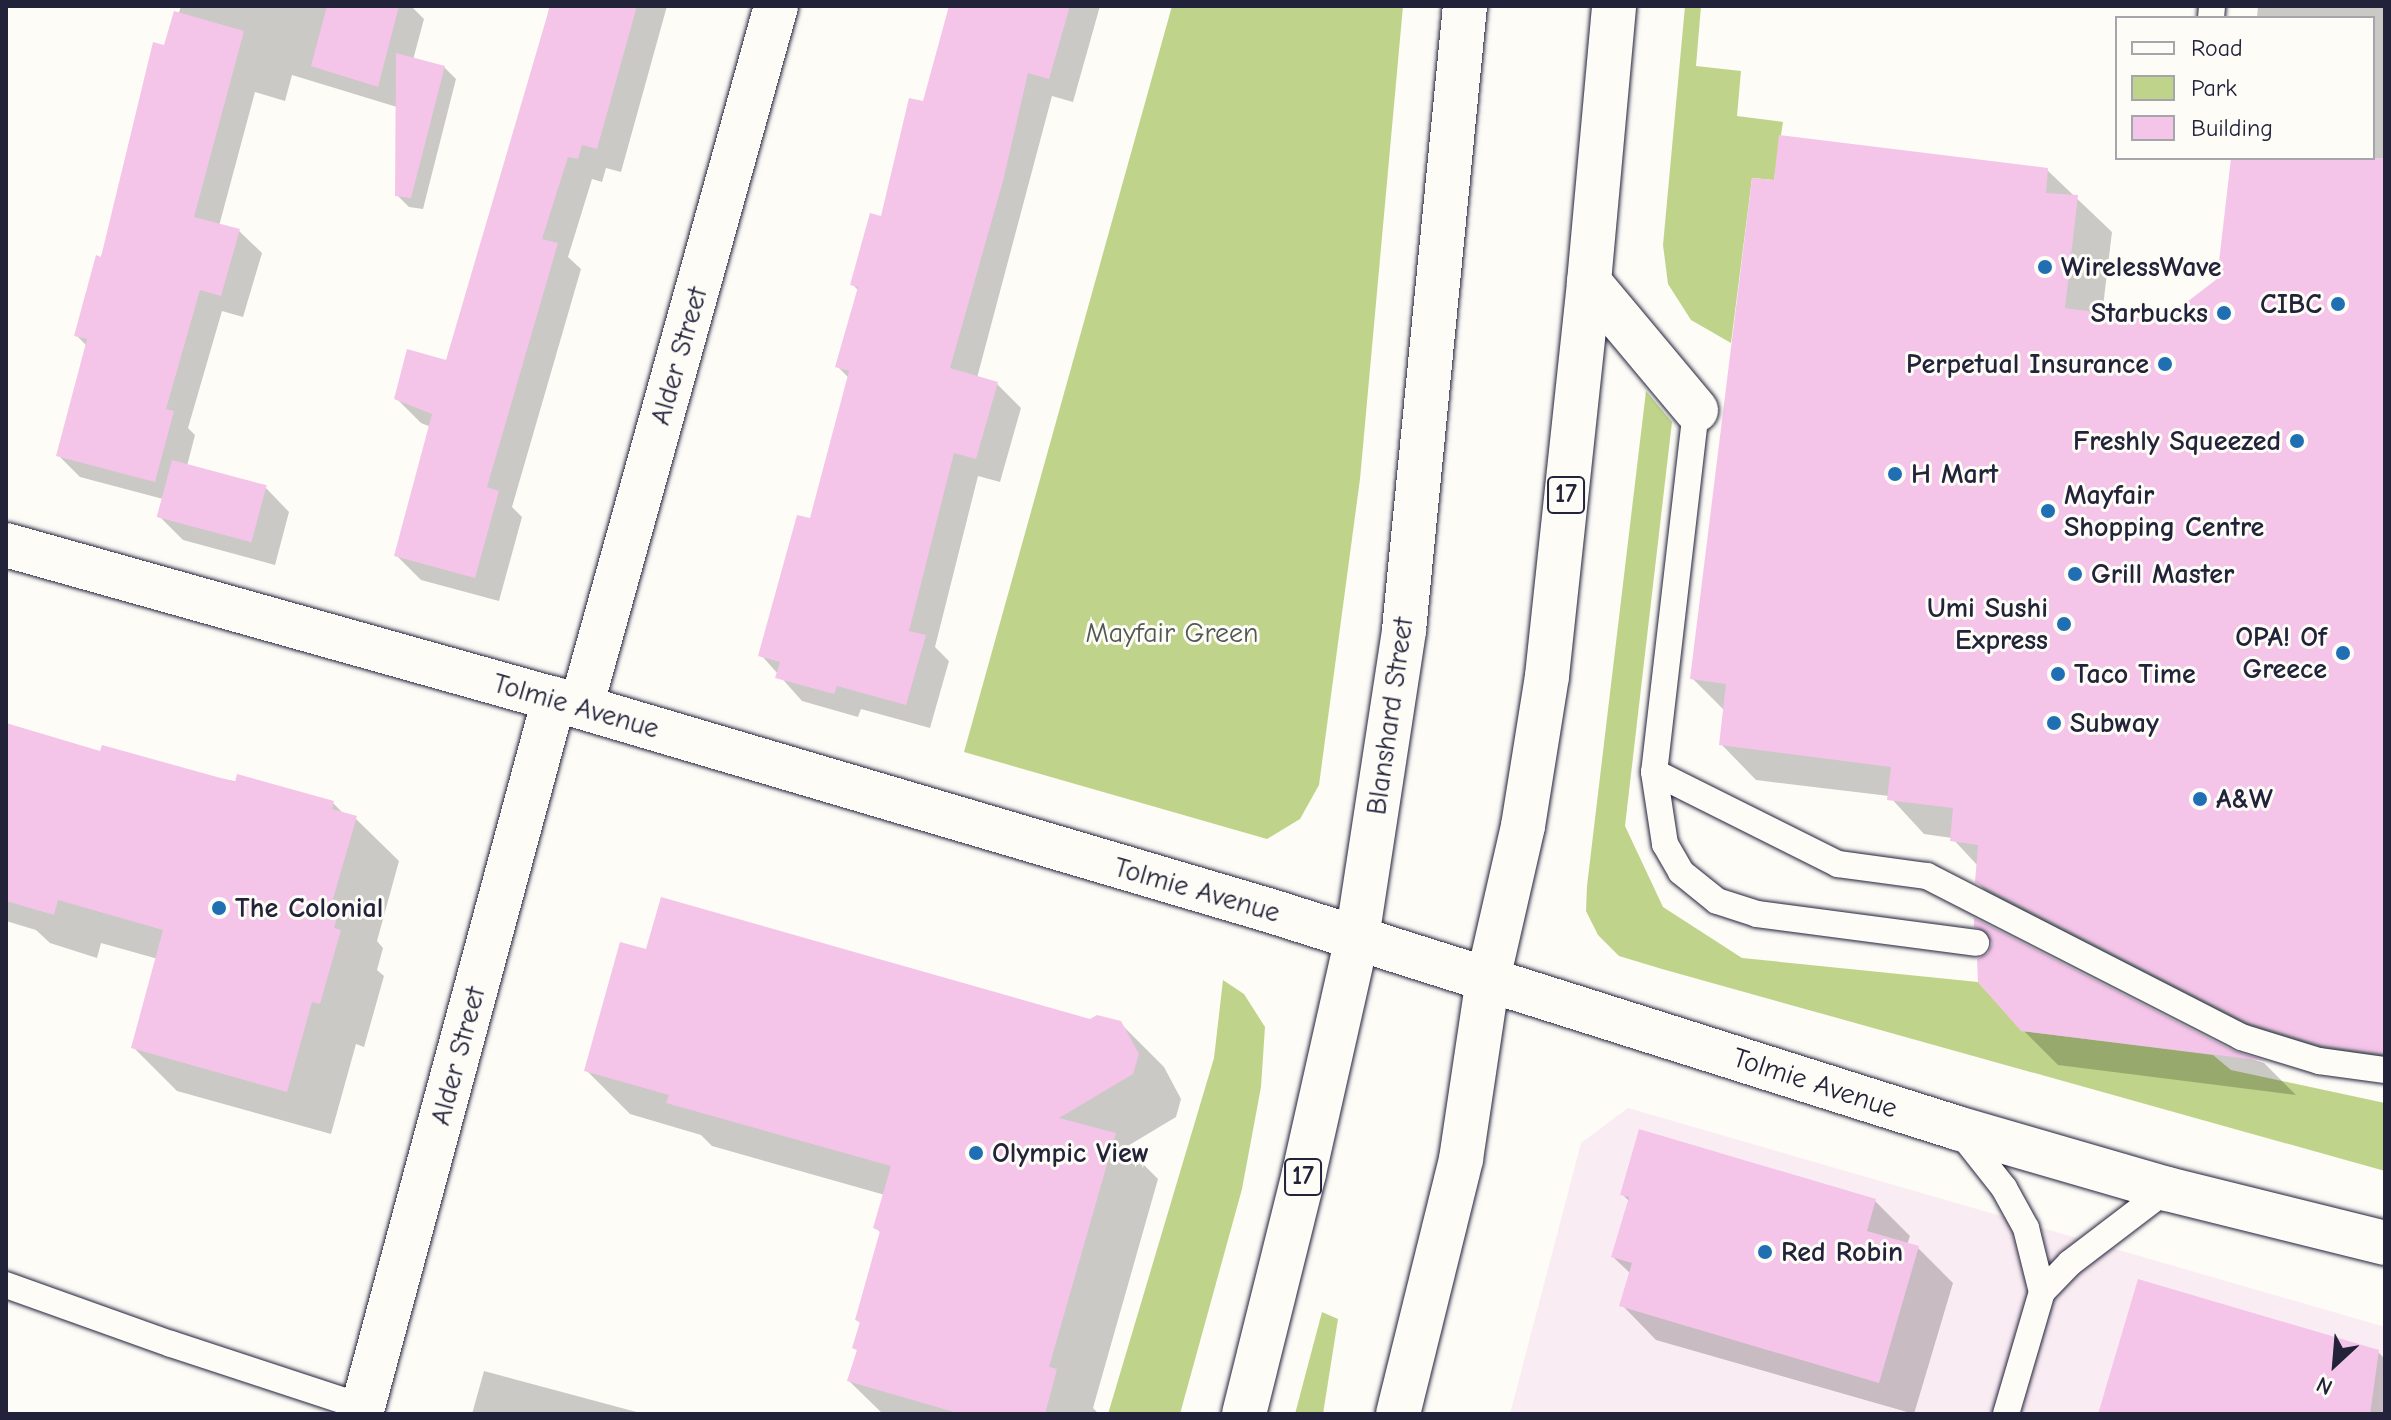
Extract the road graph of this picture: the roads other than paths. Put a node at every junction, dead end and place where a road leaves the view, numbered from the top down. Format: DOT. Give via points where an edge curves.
graph roads {
  1 [pos="776,6"];
  2 [pos="1465,6"];
  3 [pos="1614,6"];
  4 [pos="1589,282"];
  5 [pos="1696,410"];
  6 [pos="6,545"];
  7 [pos="568,703"];
  8 [pos="1654,772"];
  9 [pos="1357,938"];
  10 [pos="1976,943"];
  11 [pos="1488,979"];
  12 [pos="2385,1070"];
  13 [pos="1957,1128"];
  14 [pos="2167,1189"];
  15 [pos="2385,1243"];
  16 [pos="6,1285"];
  17 [pos="2042,1292"];
  18 [pos="362,1410"];
  19 [pos="1244,1414"];
  20 [pos="1398,1414"];
  21 [pos="2006,1414"];
  1 -- 7 [label="main road, Alder Street"];
  2 -- 9 [label="main road, Blanshard Street / 17" via="1404,630"];
  3 -- 4 [label="main road, 17"];
  4 -- 5 [label="main road"];
  4 -- 11 [label="main road, 17" via="1547,676 1523,826"];
  5 -- 8 [label="lane"];
  6 -- 7 [label="main road, Tolmie Avenue"];
  7 -- 9 [label="main road, Tolmie Avenue"];
  7 -- 18 [label="main road, Alder Street"];
  8 -- 10 [label="lane" via="1665,844 1681,872 1717,901 1757,914"];
  8 -- 12 [label="lane" via="1838,864 1927,876 2241,1037 2319,1061"];
  9 -- 11 [label="main road, Tolmie Avenue"];
  9 -- 19 [label="main road, Blanshard Street / 17"];
  11 -- 13 [label="main road, Tolmie Avenue"];
  11 -- 20 [label="main road, 17" via="1461,1159"];
  13 -- 14 [label="main road, Tolmie Avenue"];
  13 -- 17 [label="lane" via="2004,1188 2026,1228"];
  14 -- 15 [label="main road, Tolmie Avenue"];
  14 -- 17 [label="lane" via="2070,1263"];
  16 -- 18 [label="lane"];
  17 -- 21 [label="lane"];
}
